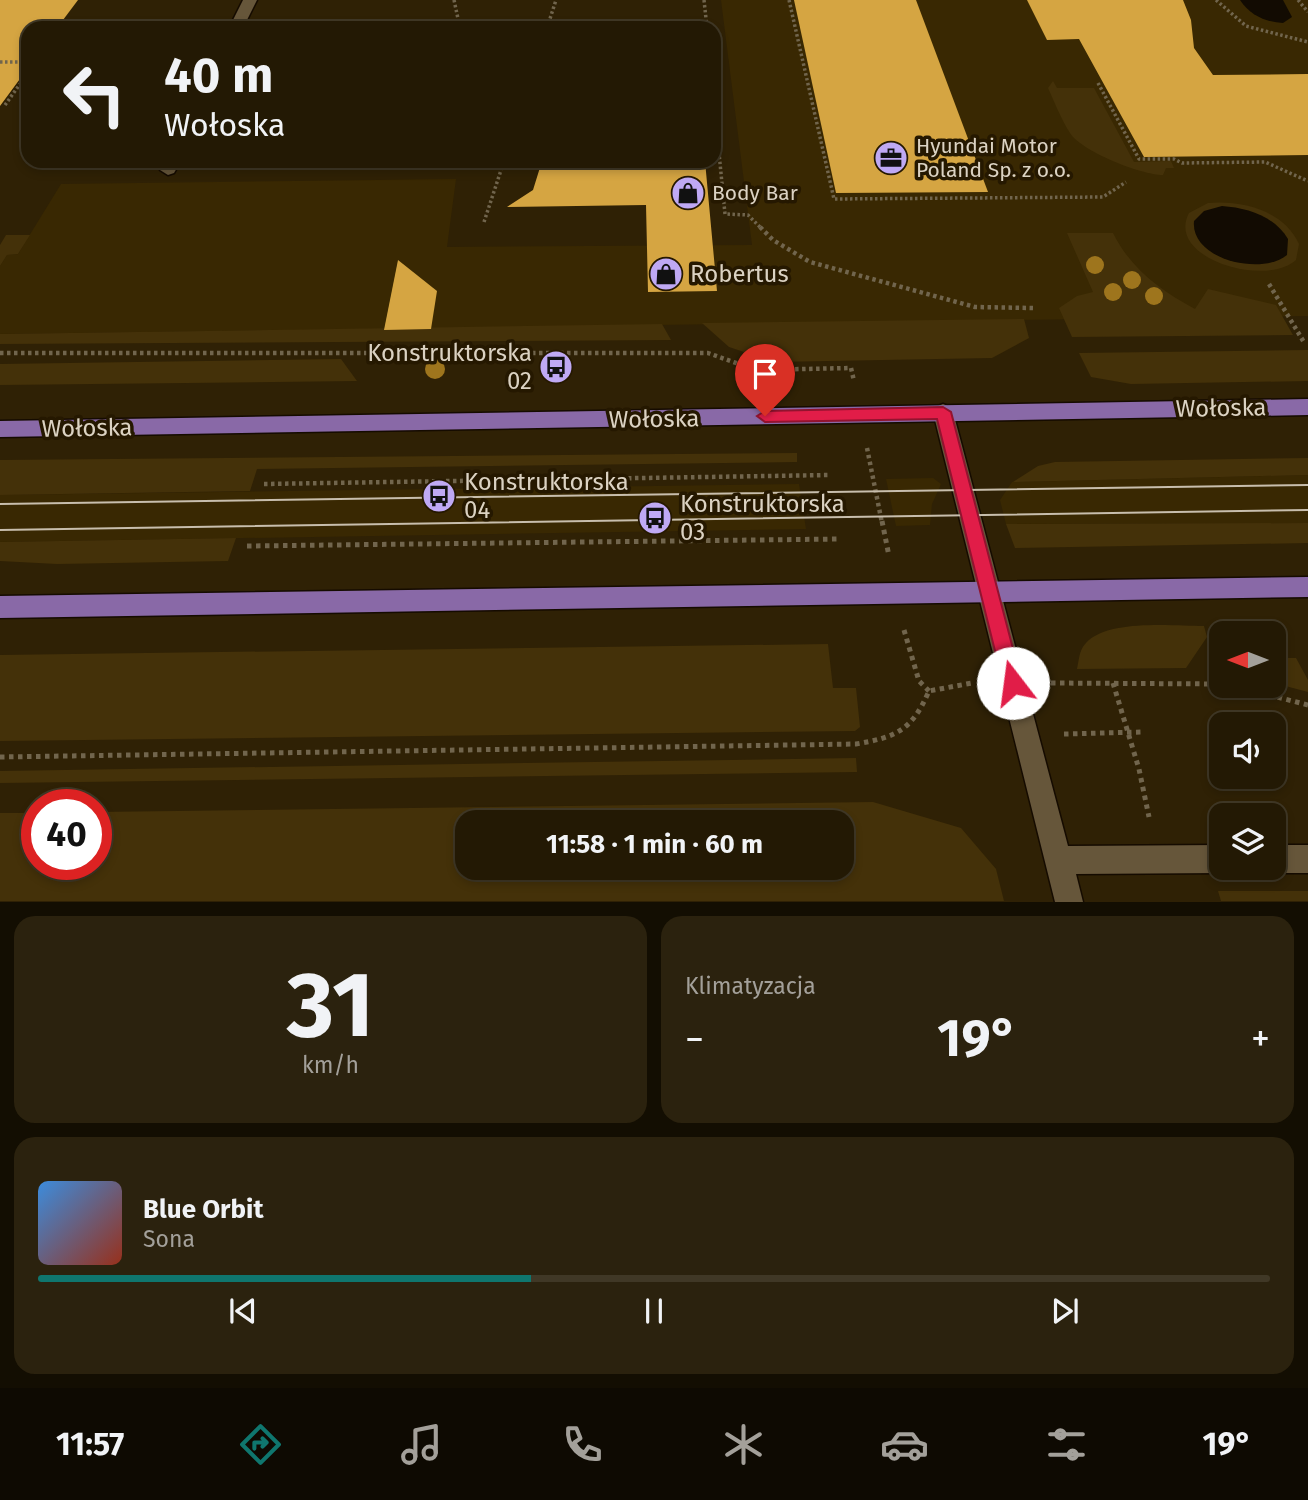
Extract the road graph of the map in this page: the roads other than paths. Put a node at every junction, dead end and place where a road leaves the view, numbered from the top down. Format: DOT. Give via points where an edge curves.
graph roads {
  1 [pos="250,0"];
  2 [pos="240,21"];
  3 [pos="1308,407"];
  4 [pos="943,412"];
  5 [pos="0,429"];
  6 [pos="1308,587"];
  7 [pos="988,593"];
  8 [pos="0,607"];
  9 [pos="1209,859"];
  10 [pos="1286,859"];
  11 [pos="1308,859"];
  12 [pos="1058,860"];
  13 [pos="1069,901"];
  1 -- 2 [label="street"];
  3 -- 4 [label="main road, Wołoska"];
  4 -- 5 [label="main road, Wołoska"];
  4 -- 7 [label="street"];
  6 -- 7 [label="main road"];
  7 -- 8 [label="main road"];
  7 -- 12 [label="street"];
  9 -- 12 [label="street"];
  10 -- 11 [label="street"];
  12 -- 13 [label="street"];
}
